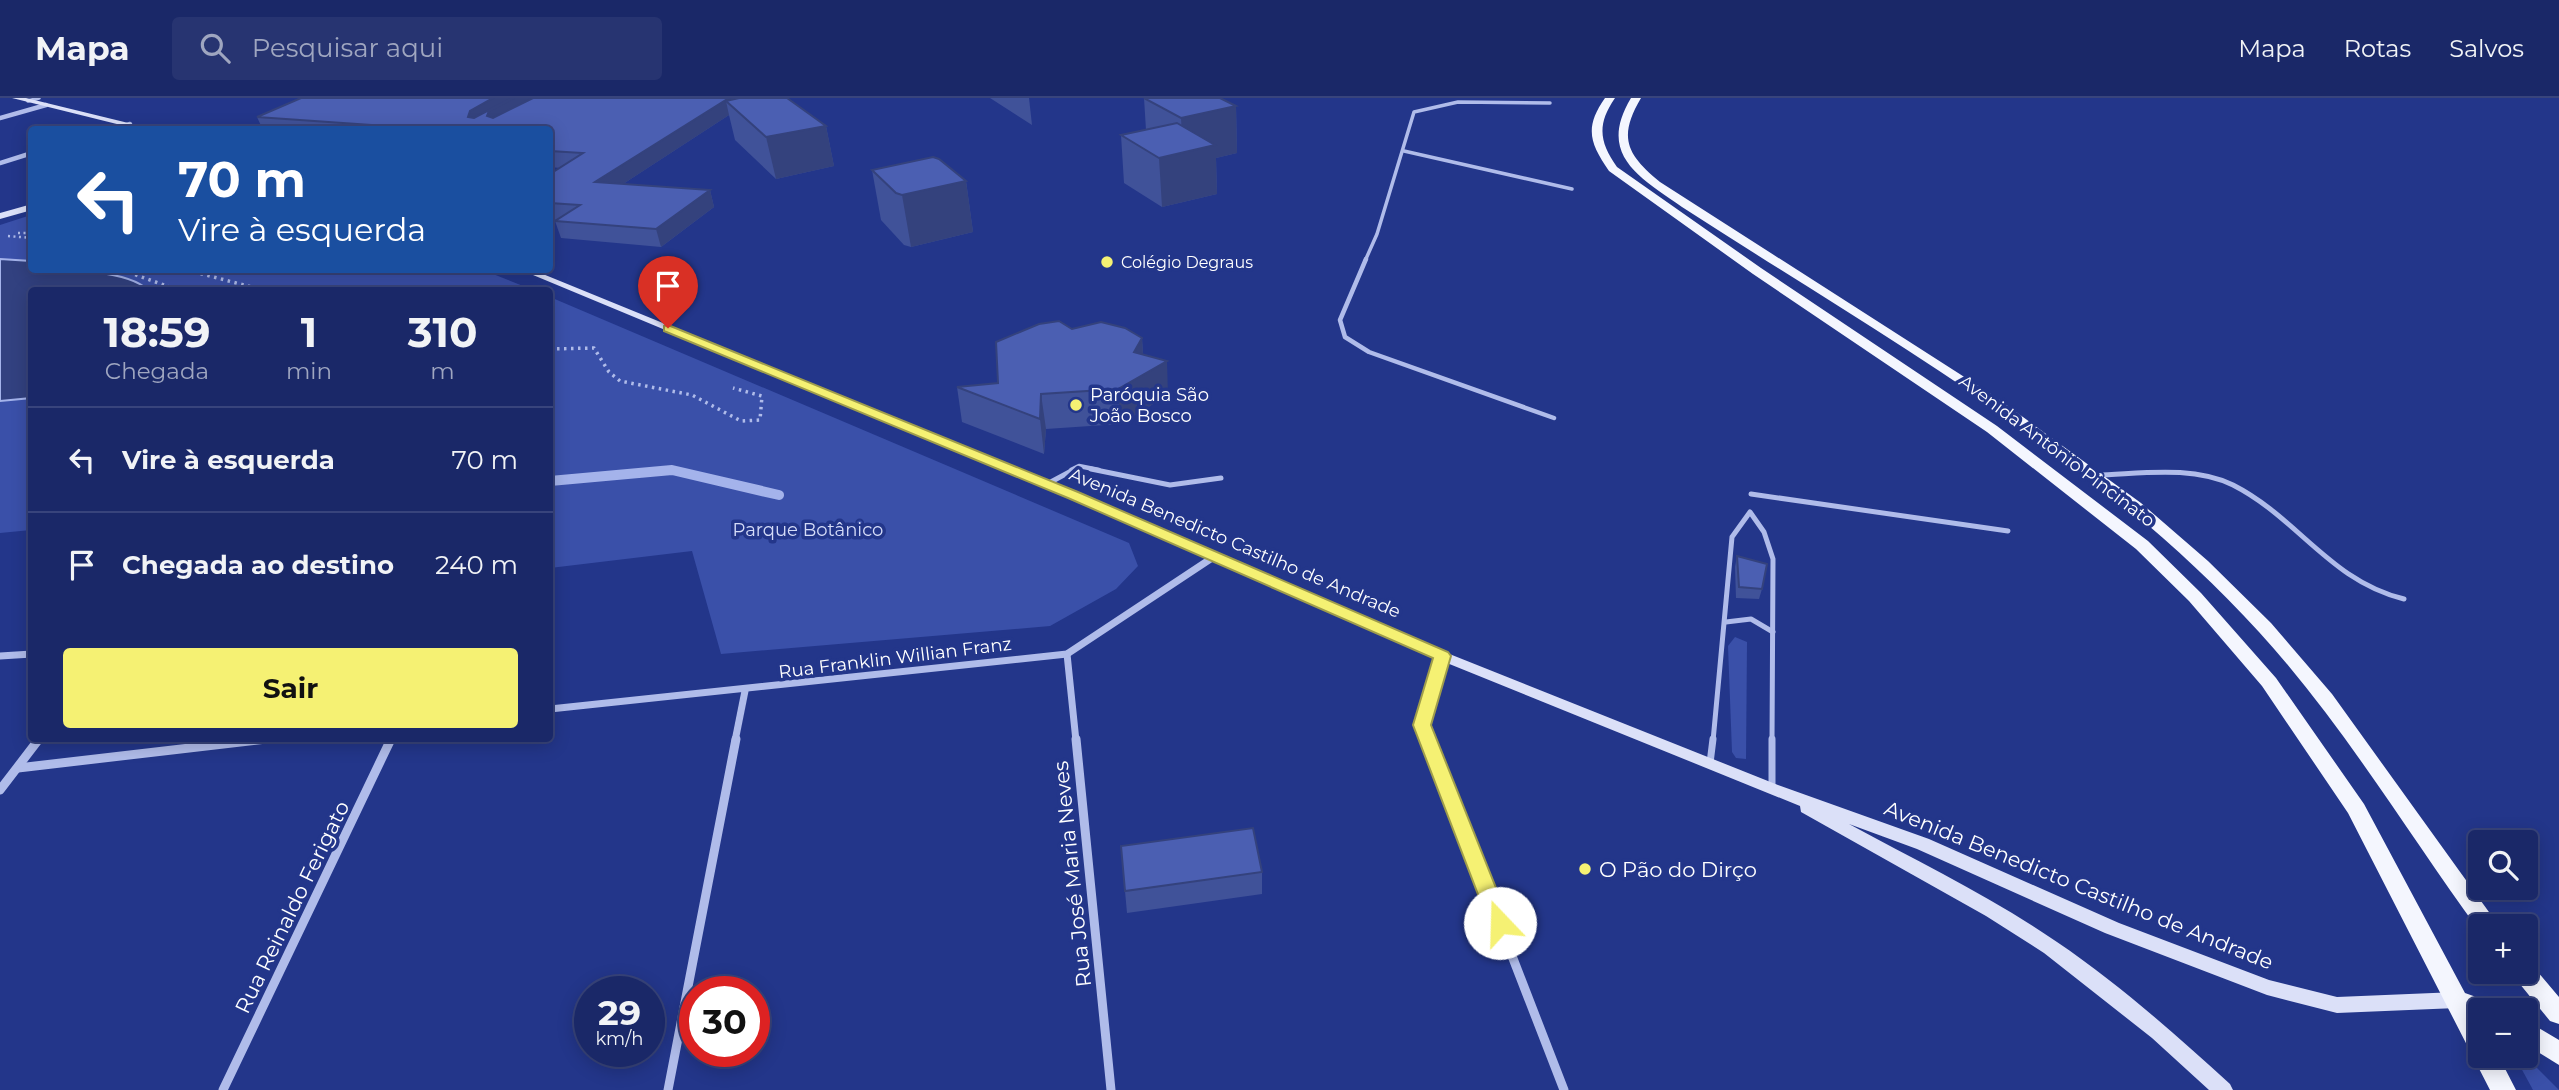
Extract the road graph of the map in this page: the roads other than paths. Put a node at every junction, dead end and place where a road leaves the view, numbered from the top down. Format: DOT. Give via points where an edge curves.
graph roads {
  1 [pos="16,98"];
  2 [pos="39,98"];
  3 [pos="1610,98"];
  4 [pos="1636,98"];
  5 [pos="28,101"];
  6 [pos="1550,103"];
  7 [pos="46,105"];
  8 [pos="0,118"];
  9 [pos="130,124"];
  10 [pos="124,126"];
  11 [pos="138,126"];
  12 [pos="1404,151"];
  13 [pos="28,154"];
  14 [pos="0,163"];
  15 [pos="1572,189"];
  16 [pos="28,208"];
  17 [pos="0,216"];
  18 [pos="533,273"];
  19 [pos="1554,418"];
  20 [pos="2096,475"];
  21 [pos="1220,478"];
  22 [pos="1047,484"];
  23 [pos="1751,494"];
  24 [pos="2008,531"];
  25 [pos="1215,556"];
  26 [pos="2404,599"];
  27 [pos="1726,622"];
  28 [pos="1774,633"];
  29 [pos="28,654"];
  30 [pos="1067,654"];
  31 [pos="0,656"];
  32 [pos="1443,656"];
  33 [pos="745,691"];
  34 [pos="553,709"];
  35 [pos="37,742"];
  36 [pos="242,742"];
  37 [pos="390,742"];
  38 [pos="1710,763"];
  39 [pos="18,768"];
  40 [pos="1772,789"];
  41 [pos="0,790"];
  42 [pos="2479,914"];
  43 [pos="2534,984"];
  44 [pos="2457,1000"];
  45 [pos="2468,1004"];
  46 [pos="2559,1014"];
  47 [pos="2468,1022"];
  48 [pos="2538,1039"];
  49 [pos="2559,1054"];
  50 [pos="2492,1068"];
  51 [pos="223,1090"];
  52 [pos="668,1090"];
  53 [pos="1111,1090"];
  54 [pos="1564,1090"];
  55 [pos="2223,1090"];
  56 [pos="2503,1090"];
  1 -- 5 [label="main road"];
  2 -- 5 [label="lane"];
  3 -- 44 [label="main road, Avenida Antônio Pincinato" via="1594,127 1613,169 1992,429 2142,545 2194,597 2269,682 2357,809"];
  4 -- 20 [label="main road, Avenida Antônio Pincinato" via="1626,116 1622,142 1627,156 1653,181"];
  5 -- 7 [label="main road"];
  6 -- 12 [label="lane" via="1447,99 1425,103 1414,111"];
  7 -- 8 [label="street"];
  7 -- 9 [label="main road"];
  9 -- 10 [label="street"];
  9 -- 11 [label="main road"];
  12 -- 15 [label="lane"];
  12 -- 19 [label="lane" via="1377,234 1345,306 1341,331 1349,342 1369,352"];
  13 -- 14 [label="street"];
  16 -- 17 [label="main road"];
  18 -- 22 [label="main road, Avenida Benedicto Castilho de Andrade"];
  20 -- 26 [label="lane" via="2186,472 2232,485 2288,523 2352,579"];
  20 -- 42 [label="main road, Avenida Antônio Pincinato" via="2180,545 2264,626 2313,684"];
  21 -- 22 [label="lane" via="1170,485 1079,466"];
  22 -- 25 [label="main road, Avenida Benedicto Castilho de Andrade"];
  23 -- 24 [label="lane"];
  25 -- 30 [label="street, Rua Franklin Willian Franz"];
  25 -- 32 [label="main road, Avenida Benedicto Castilho de Andrade"];
  27 -- 28 [label="lane" via="1752,619"];
  27 -- 28 [label="lane" via="1732,537 1750,512 1773,559"];
  27 -- 38 [label="lane"];
  28 -- 40 [label="lane"];
  29 -- 31 [label="street"];
  30 -- 33 [label="street, Rua Franklin Willian Franz"];
  30 -- 53 [label="street, Rua José Maria Neves"];
  32 -- 38 [label="main road, Avenida Benedicto Castilho de Andrade"];
  32 -- 54 [label="street" via="1422,725"];
  33 -- 34 [label="street, Rua Franklin Willian Franz"];
  33 -- 52 [label="street"];
  35 -- 39 [label="street"];
  36 -- 39 [label="street"];
  37 -- 51 [label="street, Rua Reinaldo Ferigato"];
  38 -- 40 [label="main road, Avenida Benedicto Castilho de Andrade"];
  39 -- 41 [label="street"];
  40 -- 44 [label="main road, Avenida Benedicto Castilho de Andrade" via="1923,844 2112,928 2267,987 2337,1005"];
  40 -- 55 [label="main road, Avenida Benedicto Castilho de Andrade" via="2051,948 2159,1032"];
  43 -- 46 [label="main road"];
  44 -- 45 [label="main road"];
  44 -- 47 [label="main road, Avenida Antônio Pincinato"];
  48 -- 49 [label="main road"];
  50 -- 56 [label="main road"];
}
